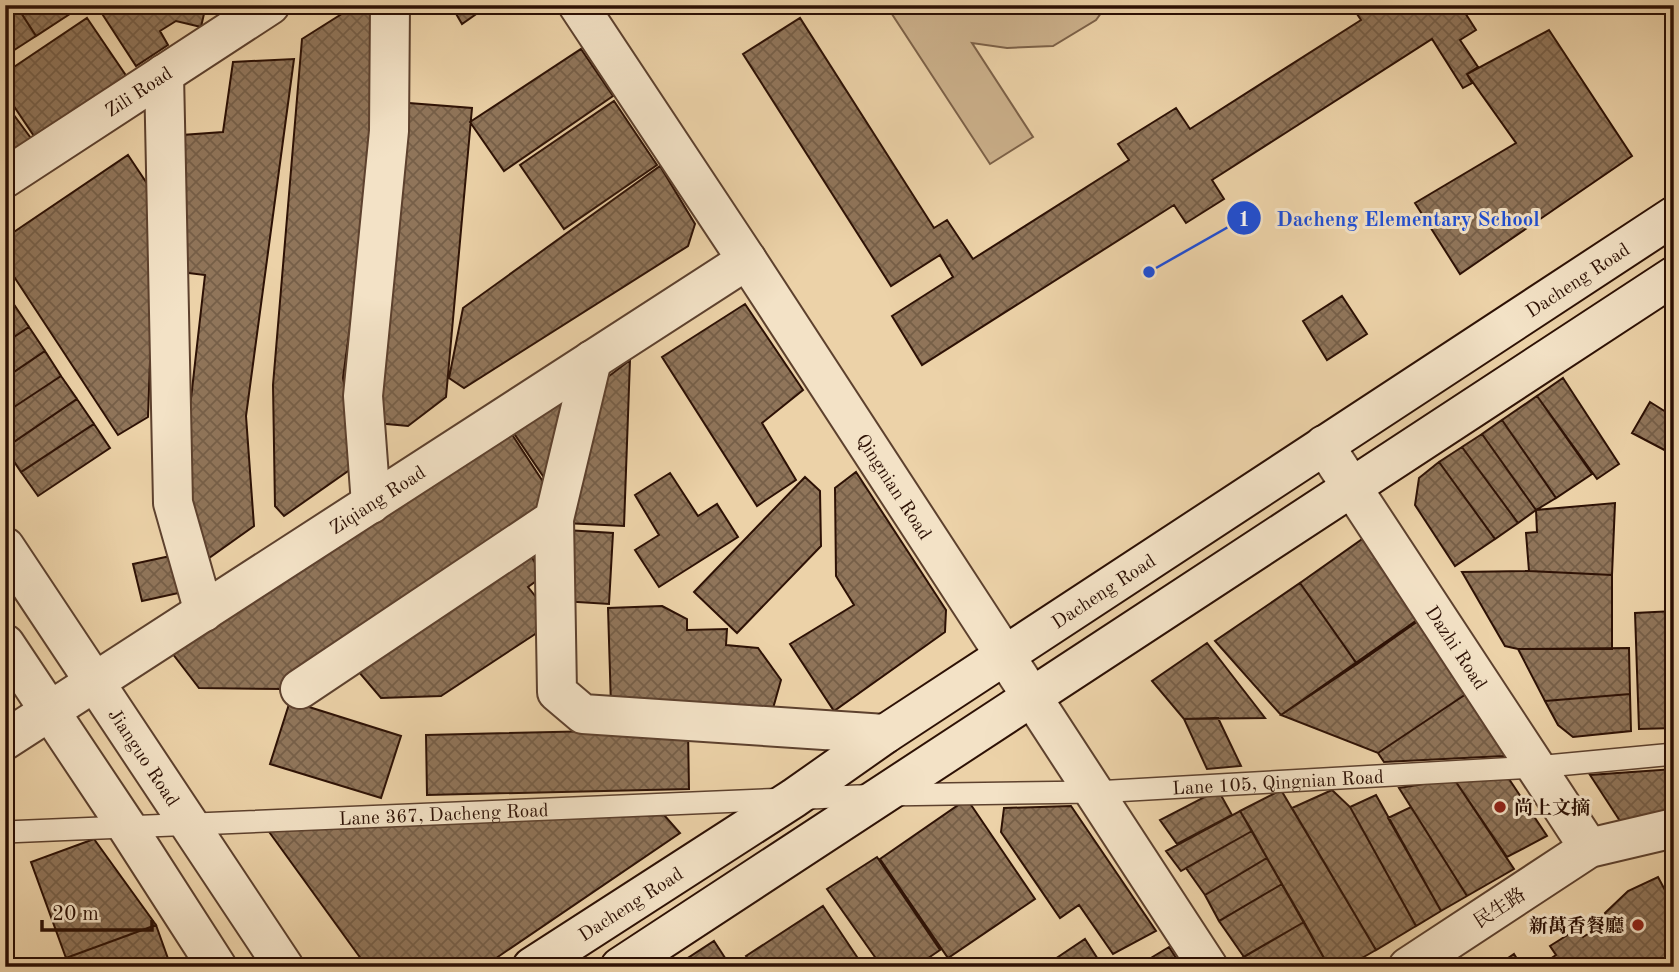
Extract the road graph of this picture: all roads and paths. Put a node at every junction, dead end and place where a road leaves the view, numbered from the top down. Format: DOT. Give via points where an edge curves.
graph roads {
  1 [pos="270,5"];
  2 [pos="390,5"];
  3 [pos="578,5"];
  4 [pos="164,74"];
  5 [pos="5,178"];
  6 [pos="1674,216"];
  7 [pos="747,260"];
  8 [pos="1674,276"];
  9 [pos="592,360"];
  10 [pos="1324,445"];
  11 [pos="1352,487"];
  12 [pos="371,504"];
  13 [pos="554,519"];
  14 [pos="5,547"];
  15 [pos="204,612"];
  16 [pos="5,644"];
  17 [pos="1005,655"];
  18 [pos="95,682"];
  19 [pos="300,688"];
  20 [pos="1032,696"];
  21 [pos="50,711"];
  22 [pos="885,734"];
  23 [pos="5,740"];
  24 [pos="1674,754"];
  25 [pos="1536,767"];
  26 [pos="1095,792"];
  27 [pos="882,795"];
  28 [pos="794,798"];
  29 [pos="188,824"];
  30 [pos="127,827"];
  31 [pos="1674,828"];
  32 [pos="5,832"];
  33 [pos="1589,848"];
  34 [pos="217,967"];
  35 [pos="284,967"];
  36 [pos="532,967"];
  37 [pos="620,967"];
  38 [pos="1208,967"];
  39 [pos="1409,967"];
  1 -- 4 [label="street, Zili Road"];
  2 -- 12 [label="street" via="389,131 363,396"];
  3 -- 7 [label="street, Qingnian Road"];
  4 -- 5 [label="street, Zili Road"];
  4 -- 15 [label="street" via="173,503"];
  6 -- 10 [label="street, Dacheng Road"];
  7 -- 9 [label="street, Ziqiang Road"];
  7 -- 17 [label="street, Qingnian Road"];
  8 -- 11 [label="street"];
  9 -- 12 [label="street, Ziqiang Road"];
  9 -- 13 [label="street"];
  10 -- 11 [label="street, Dazhi Road"];
  10 -- 17 [label="street, Dacheng Road"];
  11 -- 20 [label="street"];
  11 -- 25 [label="street, Dazhi Road"];
  12 -- 15 [label="street, Ziqiang Road"];
  13 -- 19 [label="street"];
  13 -- 22 [label="street" via="557,692 583,713"];
  14 -- 18 [label="street, Jianguo Road"];
  15 -- 18 [label="street, Ziqiang Road"];
  16 -- 21 [label="street"];
  17 -- 20 [label="street, Qingnian Road"];
  17 -- 22 [label="street, Dacheng Road"];
  18 -- 21 [label="street, Ziqiang Road"];
  18 -- 29 [label="street, Jianguo Road"];
  20 -- 26 [label="street, Qingnian Road"];
  20 -- 27 [label="street"];
  21 -- 23 [label="street, Ziqiang Road"];
  21 -- 30 [label="street"];
  22 -- 28 [label="street, Dacheng Road"];
  24 -- 25 [label="lane, Lane 105, Qingnian Road"];
  25 -- 26 [label="lane, Lane 105, Qingnian Road"];
  25 -- 33 [label="street, Dazhi Road"];
  26 -- 27 [label="lane, Lane 105, Qingnian Road"];
  26 -- 38 [label="street, Qingnian Road"];
  27 -- 28 [label="lane, Lane 367, Dacheng Road"];
  27 -- 37 [label="street"];
  28 -- 29 [label="lane, Lane 367, Dacheng Road"];
  28 -- 36 [label="street, Dacheng Road"];
  29 -- 30 [label="lane, Lane 367, Dacheng Road"];
  29 -- 35 [label="street, Jianguo Road"];
  30 -- 32 [label="lane, Lane 367, Dacheng Road"];
  30 -- 34 [label="street"];
  31 -- 33 [label="street"];
  33 -- 39 [label="street, 民生路"];
}
